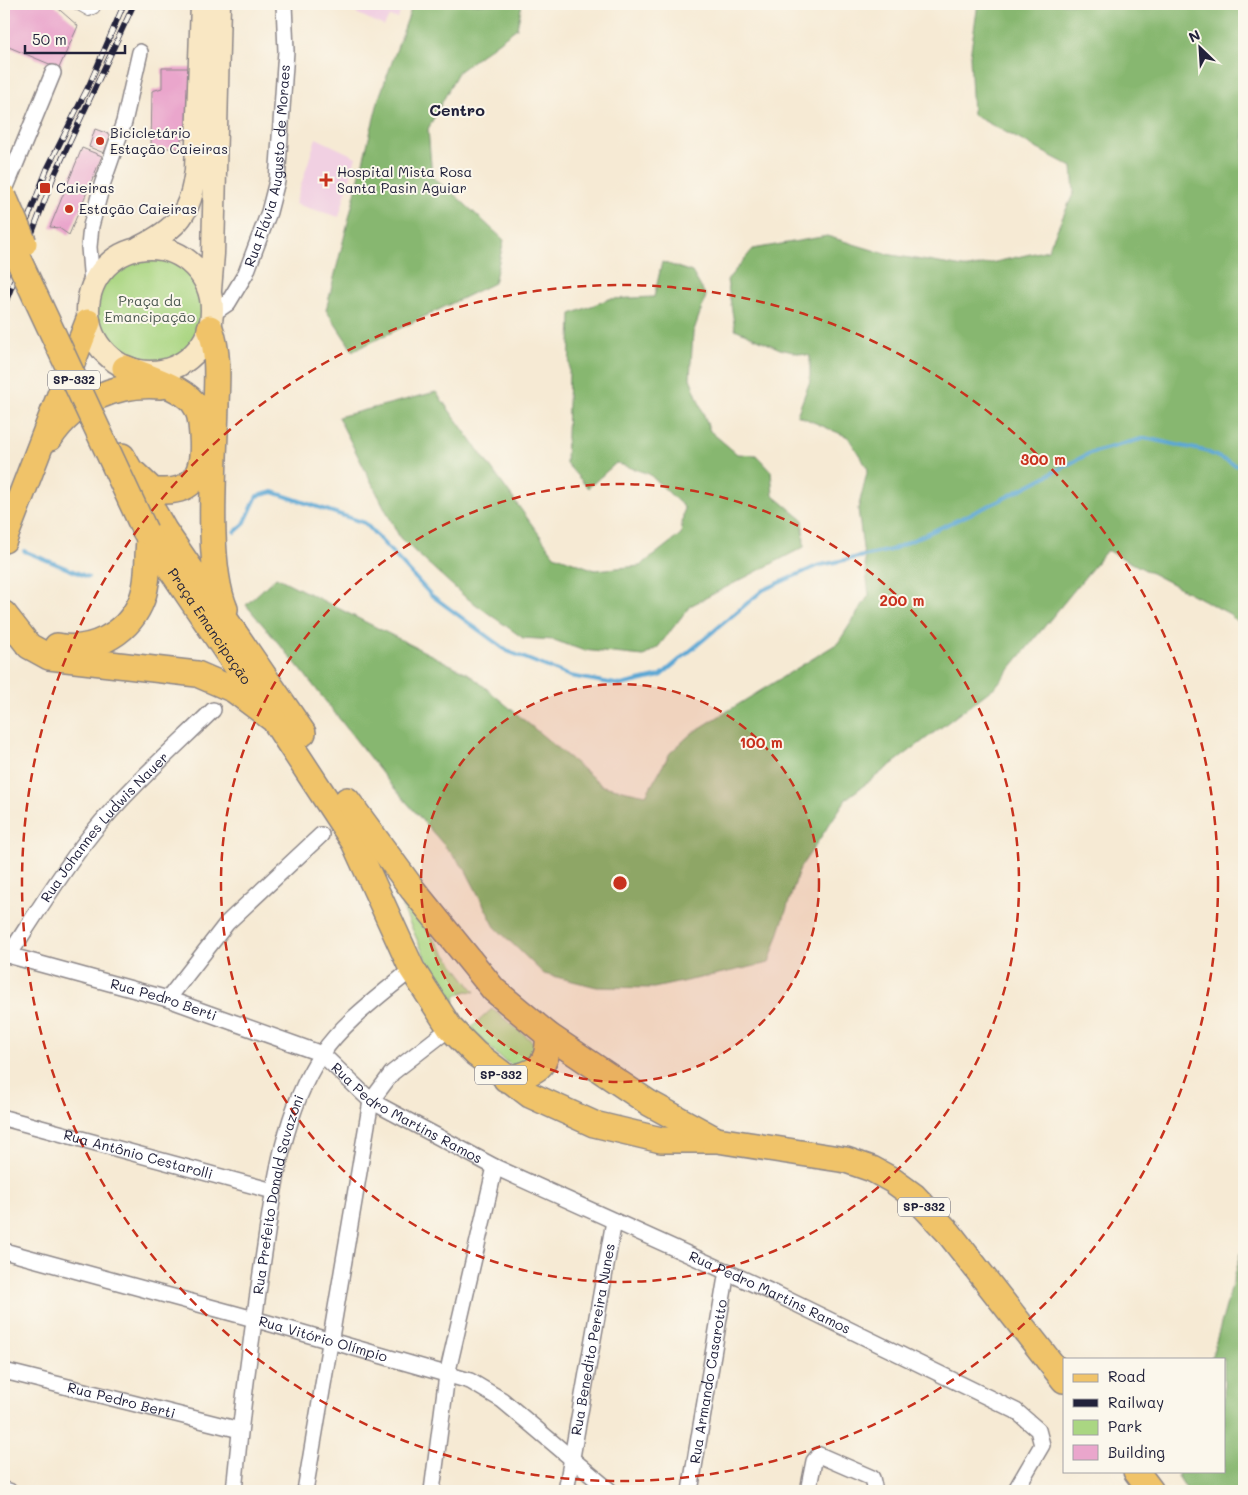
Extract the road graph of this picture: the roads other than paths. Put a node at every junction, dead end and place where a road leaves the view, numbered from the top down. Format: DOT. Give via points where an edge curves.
graph roads {
  1 [pos="98,4"];
  2 [pos="202,4"];
  3 [pos="219,4"];
  4 [pos="284,4"];
  5 [pos="76,5"];
  6 [pos="140,52"];
  7 [pos="53,73"];
  8 [pos="4,192"];
  9 [pos="4,197"];
  10 [pos="4,229"];
  11 [pos="137,249"];
  12 [pos="92,284"];
  13 [pos="210,290"];
  14 [pos="211,321"];
  15 [pos="88,322"];
  16 [pos="149,378"];
  17 [pos="122,456"];
  18 [pos="33,460"];
  19 [pos="147,536"];
  20 [pos="4,540"];
  21 [pos="9,622"];
  22 [pos="237,637"];
  23 [pos="213,710"];
  24 [pos="283,719"];
  25 [pos="321,835"];
  26 [pos="7,954"];
  27 [pos="412,969"];
  28 [pos="168,999"];
  29 [pos="450,1028"];
  30 [pos="548,1035"];
  31 [pos="322,1054"];
  32 [pos="506,1079"];
  33 [pos="371,1101"];
  34 [pos="4,1118"];
  35 [pos="717,1140"];
  36 [pos="495,1167"];
  37 [pos="273,1191"];
  38 [pos="614,1221"];
  39 [pos="4,1250"];
  40 [pos="726,1271"];
  41 [pos="254,1318"];
  42 [pos="330,1342"];
  43 [pos="4,1371"];
  44 [pos="447,1375"];
  45 [pos="1063,1379"];
  46 [pos="240,1430"];
  47 [pos="571,1457"];
  48 [pos="1137,1472"];
  49 [pos="4,1490"];
  50 [pos="9,1491"];
  51 [pos="234,1491"];
  52 [pos="305,1491"];
  53 [pos="432,1491"];
  54 [pos="566,1491"];
  55 [pos="610,1491"];
  56 [pos="690,1491"];
  57 [pos="808,1491"];
  58 [pos="875,1491"];
  59 [pos="1015,1491"];
  60 [pos="1152,1491"];
  1 -- 5 [label="lane" via="90,12"];
  2 -- 11 [label="street" via="196,170 191,196 170,231"];
  3 -- 13 [label="street"];
  4 -- 14 [label="street, Rua Flávia Augusto de Moraes" via="286,51 277,181 246,274 228,303"];
  6 -- 12 [label="street" via="124,122 91,226"];
  7 -- 8 [label="street"];
  9 -- 17 [label="main road, SP-332, bridge"];
  10 -- 19 [label="main road, SP-332, bridge"];
  11 -- 12 [label="street" via="118,255"];
  11 -- 13 [label="street" via="155,247 173,252 202,274"];
  12 -- 15 [label="street" via="87,302"];
  13 -- 14 [label="street"];
  14 -- 16 [label="street" via="200,347 186,362"];
  14 -- 22 [label="main road" via="217,358 214,528 218,582 222,602"];
  15 -- 16 [label="street" via="95,341 108,357"];
  15 -- 18 [label="main road"];
  16 -- 17 [label="main road" via="188,396 198,410 202,455 195,479 180,490 152,490 145,486"];
  16 -- 18 [label="main road" via="101,396 69,414"];
  17 -- 22 [label="main road, Praça Emancipação / SP-332" via="155,516"];
  18 -- 20 [label="main road"];
  19 -- 21 [label="main road" via="145,587 140,604 128,623 116,633 101,642 82,647 62,647 41,642"];
  19 -- 24 [label="main road, Praça Emancipação / SP-332" via="227,656"];
  21 -- 24 [label="main road" via="29,646 49,657 197,674 234,690"];
  22 -- 24 [label="main road, Praça Emancipação / SP-332"];
  23 -- 26 [label="street, Rua Johannes Ludwis Nauer" via="93,832"];
  24 -- 27 [label="main road, SP-332" via="359,850"];
  24 -- 30 [label="main road, SP-332" via="494,990"];
  25 -- 28 [label="street" via="227,923"];
  26 -- 28 [label="street, Rua Pedro Berti"];
  27 -- 29 [label="main road, SP-332"];
  27 -- 31 [label="street, Rua Prefeito Donald Savazoni" via="350,1021"];
  28 -- 31 [label="street, Rua Pedro Berti"];
  29 -- 32 [label="main road, SP-332"];
  29 -- 33 [label="street" via="392,1073"];
  30 -- 32 [label="main road, SP-332" via="542,1064 535,1071"];
  30 -- 35 [label="main road, SP-332" via="649,1103"];
  31 -- 33 [label="street, Rua Pedro Martins Ramos"];
  31 -- 37 [label="street, Rua Prefeito Donald Savazoni" via="294,1110"];
  32 -- 35 [label="main road, SP-332" via="530,1095 594,1124 661,1140"];
  33 -- 36 [label="street, Rua Pedro Martins Ramos"];
  33 -- 42 [label="street"];
  34 -- 37 [label="street, Rua Antônio Cestarolli"];
  35 -- 45 [label="main road, SP-332" via="846,1160 892,1180 914,1196 948,1232"];
  36 -- 38 [label="street, Rua Pedro Martins Ramos"];
  36 -- 44 [label="street, Rua Pedro Martins Ramos"];
  37 -- 41 [label="street, Rua Prefeito Donald Savazoni"];
  38 -- 40 [label="street, Rua Pedro Martins Ramos"];
  38 -- 47 [label="street, Rua Benedito Pereira Nunes"];
  39 -- 41 [label="street, Rua Vitório Olímpio"];
  40 -- 56 [label="street, Rua Armando Casarotto"];
  40 -- 59 [label="street, Rua Pedro Martins Ramos" via="1016,1410 1038,1430 1042,1445"];
  41 -- 42 [label="street, Rua Vitório Olímpio"];
  41 -- 46 [label="street, Rua Prefeito Donald Savazoni"];
  42 -- 44 [label="street, Rua Vitório Olímpio"];
  42 -- 52 [label="street"];
  43 -- 46 [label="street, Rua Pedro Berti"];
  44 -- 47 [label="street, Rua Vitório Olímpio" via="487,1390"];
  44 -- 53 [label="street, Rua Pedro Martins Ramos"];
  46 -- 51 [label="street, Rua Prefeito Donald Savazoni"];
  47 -- 54 [label="street, Rua Benedito Pereira Nunes"];
  47 -- 55 [label="street, Rua Vitório Olímpio"];
  48 -- 60 [label="main road"];
  49 -- 50 [label="street"];
  57 -- 58 [label="street" via="814,1460 819,1456 872,1478"];
}
